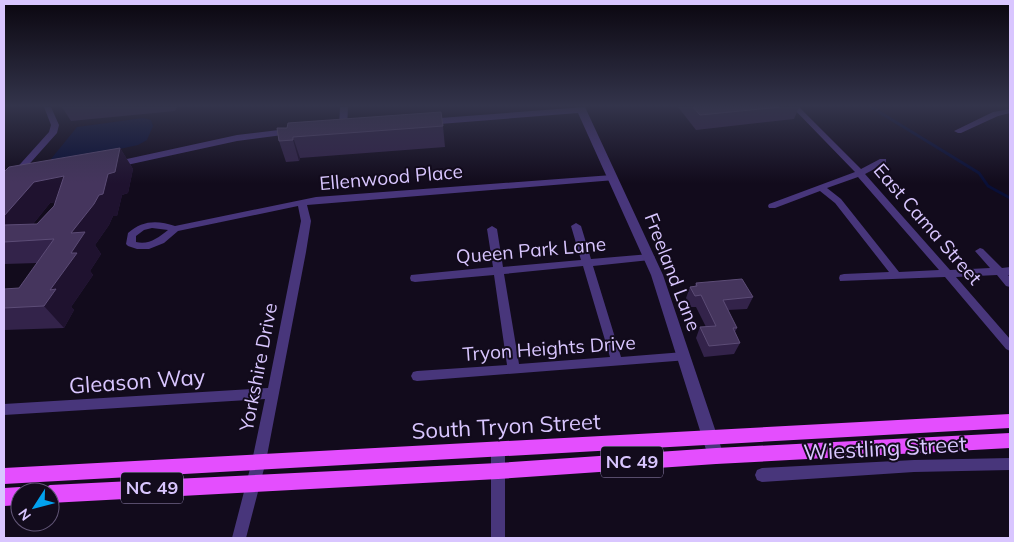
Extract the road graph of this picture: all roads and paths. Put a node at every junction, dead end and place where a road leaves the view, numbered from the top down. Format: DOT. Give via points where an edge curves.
graph roads {
  1 [pos="53,132"];
  2 [pos="291,132"];
  3 [pos="591,132"];
  4 [pos="820,132"];
  5 [pos="883,162"];
  6 [pos="107,164"];
  7 [pos="860,172"];
  8 [pos="26,178"];
  9 [pos="612,178"];
  10 [pos="6,183"];
  11 [pos="821,188"];
  12 [pos="302,202"];
  13 [pos="772,206"];
  14 [pos="576,226"];
  15 [pos="175,229"];
  16 [pos="492,229"];
  17 [pos="980,251"];
  18 [pos="650,257"];
  19 [pos="587,263"];
  20 [pos="499,271"];
  21 [pos="1005,272"];
  22 [pos="949,274"];
  23 [pos="896,276"];
  24 [pos="415,278"];
  25 [pos="844,278"];
  26 [pos="1010,283"];
  27 [pos="1010,346"];
  28 [pos="684,357"];
  29 [pos="617,362"];
  30 [pos="514,369"];
  31 [pos="417,376"];
  32 [pos="273,392"];
  33 [pos="4,410"];
  34 [pos="1010,421"];
  35 [pos="710,437"];
  36 [pos="1010,440"];
  37 [pos="498,450"];
  38 [pos="716,456"];
  39 [pos="259,461"];
  40 [pos="1010,464"];
  41 [pos="498,471"];
  42 [pos="762,475"];
  43 [pos="4,476"];
  44 [pos="255,483"];
  45 [pos="60,493"];
  46 [pos="240,538"];
  47 [pos="498,538"];
  1 -- 10 [label="street"];
  2 -- 6 [label="street" via="219,139"];
  3 -- 9 [label="street, Freeland Lane"];
  4 -- 7 [label="street, East Cama Street"];
  5 -- 7 [label="street"];
  7 -- 11 [label="street"];
  7 -- 22 [label="street, East Cama Street"];
  8 -- 10 [label="street"];
  9 -- 12 [label="street, Ellenwood Place"];
  9 -- 18 [label="street, Freeland Lane"];
  11 -- 13 [label="street"];
  11 -- 23 [label="street" via="838,201"];
  12 -- 15 [label="street, Ellenwood Place"];
  12 -- 32 [label="street, Yorkshire Drive" via="305,229"];
  14 -- 19 [label="street"];
  16 -- 20 [label="street"];
  17 -- 21 [label="street"];
  18 -- 19 [label="street, Queen Park Lane"];
  18 -- 28 [label="street, Freeland Lane"];
  19 -- 20 [label="street, Queen Park Lane"];
  19 -- 29 [label="street"];
  20 -- 24 [label="street, Queen Park Lane"];
  20 -- 30 [label="street"];
  21 -- 22 [label="street"];
  21 -- 26 [label="street"];
  22 -- 23 [label="street"];
  22 -- 27 [label="street, East Cama Street"];
  23 -- 25 [label="street"];
  28 -- 29 [label="street, Tryon Heights Drive"];
  28 -- 35 [label="street, Freeland Lane"];
  29 -- 30 [label="street, Tryon Heights Drive"];
  30 -- 31 [label="street, Tryon Heights Drive"];
  32 -- 33 [label="street, Gleason Way"];
  32 -- 39 [label="street, Yorkshire Drive"];
  34 -- 35 [label="main road, South Tryon Street / NC 49"];
  35 -- 37 [label="main road, South Tryon Street / NC 49"];
  35 -- 38 [label="street, Freeland Lane"];
  36 -- 38 [label="main road, NC 49"];
  37 -- 39 [label="main road, South Tryon Street / NC 49"];
  37 -- 41 [label="street"];
  38 -- 41 [label="main road, NC 49"];
  39 -- 43 [label="main road, South Tryon Street / NC 49"];
  39 -- 44 [label="street, Yorkshire Drive"];
  40 -- 42 [label="street, Wiestling Street"];
  41 -- 44 [label="main road, NC 49"];
  41 -- 47 [label="street"];
  44 -- 45 [label="main road, NC 49"];
  44 -- 46 [label="street, Yorkshire Drive"];
}
